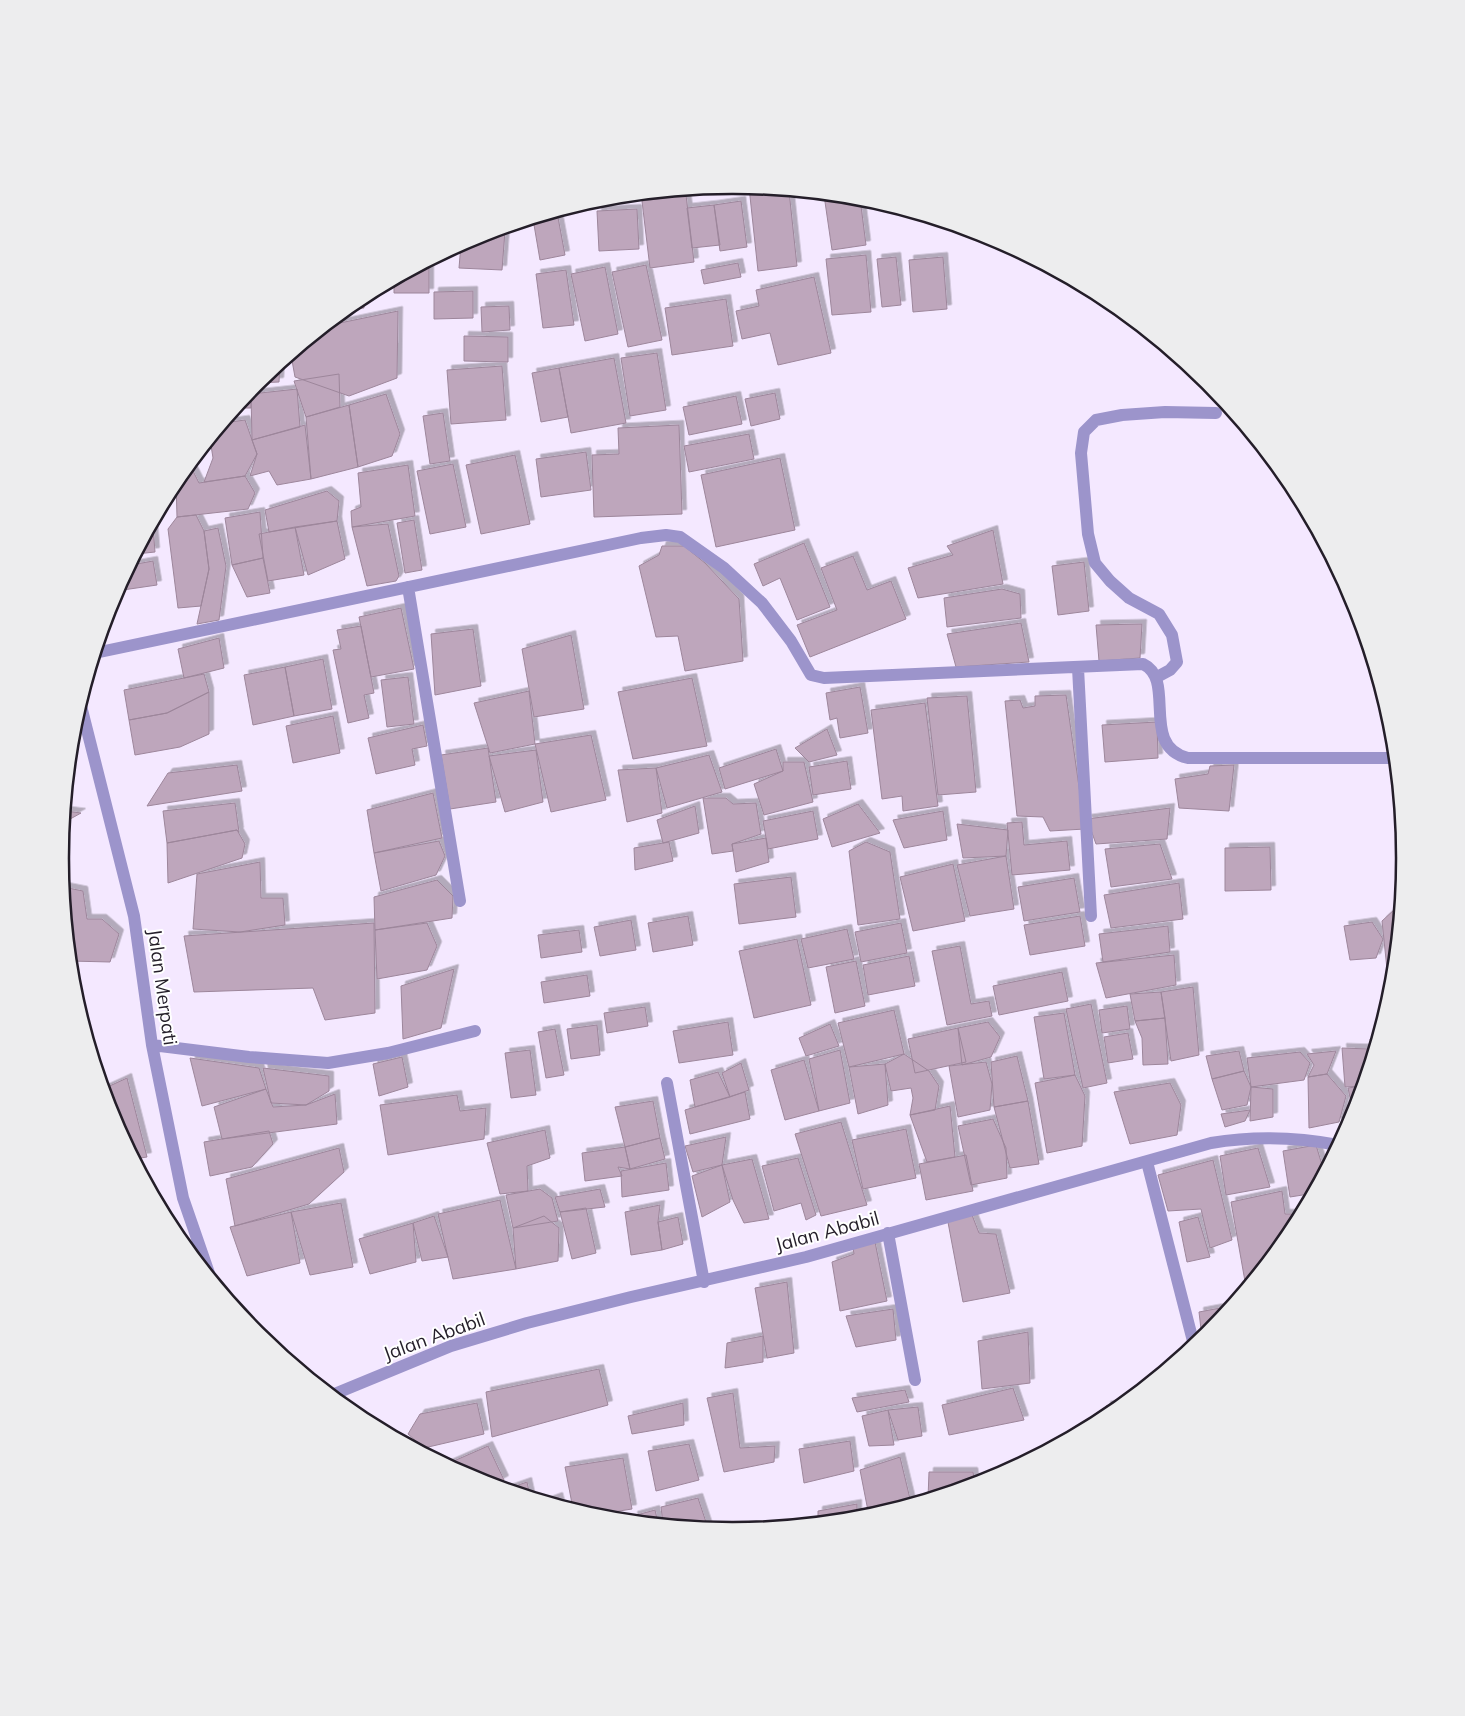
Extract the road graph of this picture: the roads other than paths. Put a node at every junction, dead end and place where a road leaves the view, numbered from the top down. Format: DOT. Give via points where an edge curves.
graph roads {
  1 [pos="1216,413"];
  2 [pos="408,587"];
  3 [pos="102,652"];
  4 [pos="1078,668"];
  5 [pos="1157,677"];
  6 [pos="84,719"];
  7 [pos="1389,758"];
  8 [pos="460,901"];
  9 [pos="1091,916"];
  10 [pos="475,1031"];
  11 [pos="152,1045"];
  12 [pos="666,1083"];
  13 [pos="1332,1144"];
  14 [pos="1147,1162"];
  15 [pos="888,1234"];
  16 [pos="204,1260"];
  17 [pos="704,1282"];
  18 [pos="1192,1337"];
  19 [pos="916,1380"];
  20 [pos="339,1392"];
  1 -- 5 [label="street" via="1122,415 1096,420 1084,432 1081,453 1088,534 1095,563 1110,582 1129,598 1159,614 1166,623 1172,635 1177,662"];
  2 -- 3 [label="street"];
  2 -- 4 [label="street" via="666,535 680,537 724,568 762,603 791,641 811,675 824,678"];
  2 -- 8 [label="street"];
  4 -- 5 [label="street" via="1143,664 1152,668"];
  4 -- 9 [label="street"];
  5 -- 7 [label="street" via="1162,727 1166,742 1176,755 1188,758"];
  6 -- 11 [label="street, Jalan Merpati" via="134,916"];
  10 -- 11 [label="street" via="388,1053 328,1063"];
  11 -- 16 [label="street, Jalan Merpati" via="183,1198"];
  12 -- 17 [label="street"];
  13 -- 14 [label="street, Jalan Ababil" via="1289,1138 1236,1139"];
  14 -- 15 [label="street, Jalan Ababil"];
  14 -- 18 [label="street"];
  15 -- 17 [label="street, Jalan Ababil"];
  15 -- 19 [label="street"];
  17 -- 20 [label="street, Jalan Ababil" via="527,1323 451,1346"];
}
